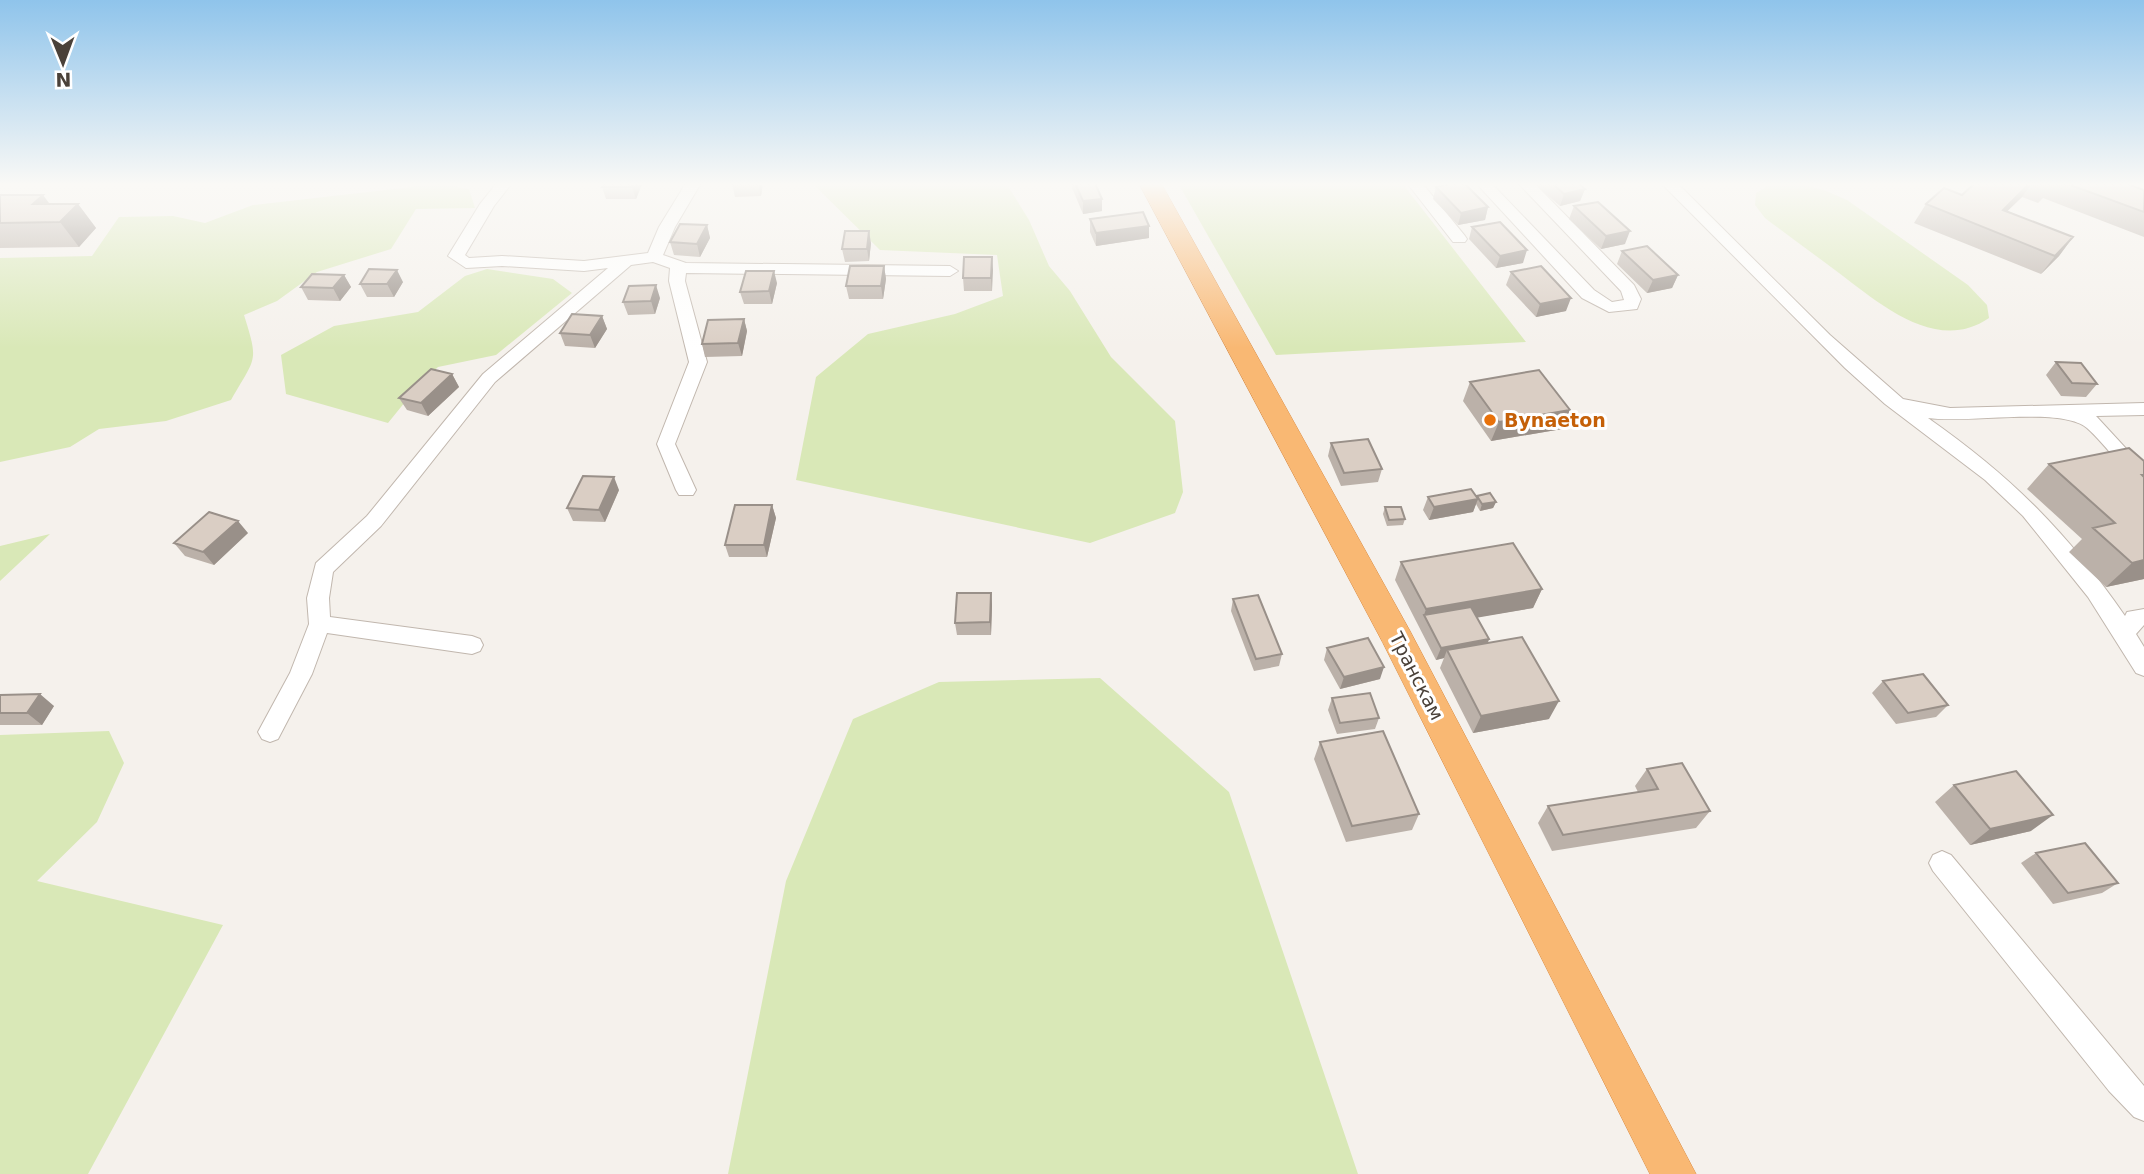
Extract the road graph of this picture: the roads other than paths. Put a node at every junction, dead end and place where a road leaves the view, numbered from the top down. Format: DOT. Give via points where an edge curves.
graph roads {
  1 [pos="467,238"];
  2 [pos="663,238"];
  3 [pos="1180,238"];
  4 [pos="1535,238"];
  5 [pos="1578,238"];
  6 [pos="1724,238"];
  7 [pos="654,257"];
  8 [pos="626,261"];
  9 [pos="678,266"];
  10 [pos="950,271"];
  11 [pos="1898,403"];
  12 [pos="2144,409"];
  13 [pos="2064,411"];
  14 [pos="2144,480"];
  15 [pos="686,489"];
  16 [pos="2144,617"];
  17 [pos="320,624"];
  18 [pos="2125,634"];
  19 [pos="472,645"];
  20 [pos="2142,665"];
  21 [pos="270,732"];
  22 [pos="1942,863"];
  23 [pos="2144,1107"];
  24 [pos="1674,1174"];
  1 -- 8 [label="street" via="456,256 466,264 502,261 584,266"];
  2 -- 7 [label="street"];
  3 -- 24 [label="highway, Транскам" via="1398,640"];
  4 -- 5 [label="street" via="1594,299 1609,307 1631,305 1628,289"];
  6 -- 11 [label="street" via="1862,374"];
  7 -- 8 [label="street"];
  7 -- 9 [label="street"];
  8 -- 17 [label="street" via="489,378 374,521 323,569"];
  9 -- 10 [label="street"];
  9 -- 15 [label="street" via="677,281 698,362 666,444"];
  11 -- 13 [label="street" via="1950,414"];
  11 -- 18 [label="street" via="1992,475 2050,532"];
  12 -- 13 [label="street"];
  13 -- 14 [label="street" via="2091,422"];
  16 -- 18 [label="street" via="2135,618"];
  17 -- 19 [label="street"];
  17 -- 21 [label="street" via="301,674"];
  18 -- 20 [label="street"];
  22 -- 23 [label="street"];
}
